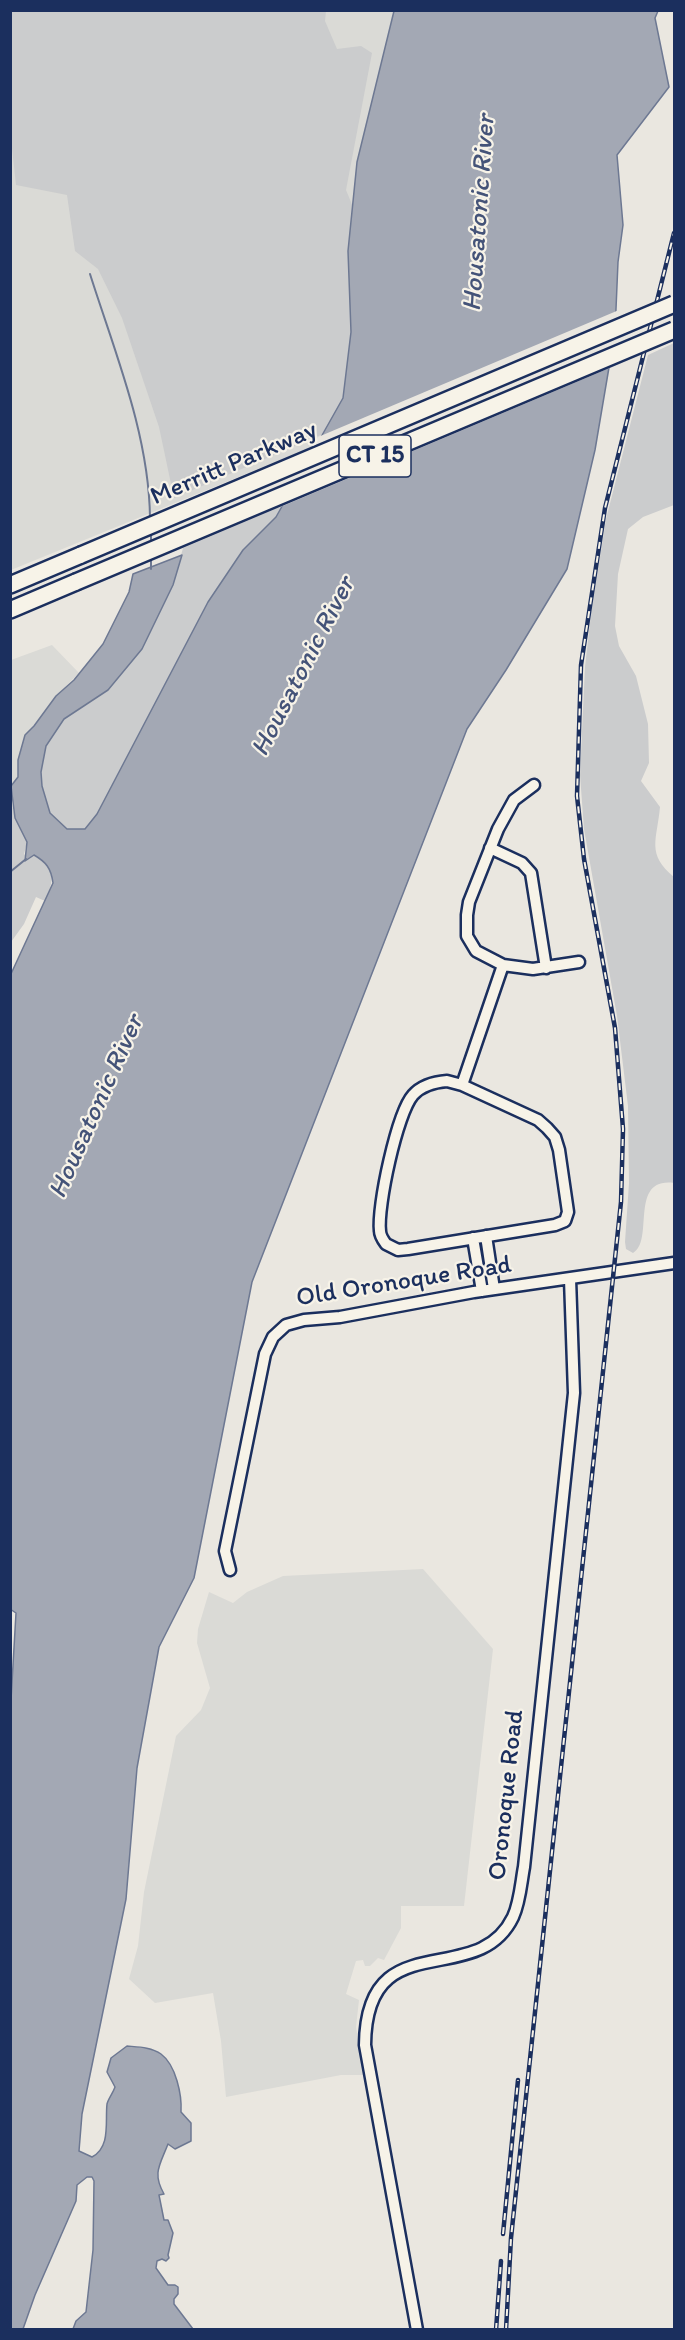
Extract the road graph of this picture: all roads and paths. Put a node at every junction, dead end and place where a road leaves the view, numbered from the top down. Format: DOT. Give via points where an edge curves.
graph roads {
  1 [pos="675,304"];
  2 [pos="675,330"];
  3 [pos="10,585"];
  4 [pos="10,610"];
  5 [pos="534,784"];
  6 [pos="490,848"];
  7 [pos="579,962"];
  8 [pos="503,965"];
  9 [pos="546,968"];
  10 [pos="462,1085"];
  11 [pos="486,1236"];
  12 [pos="473,1238"];
  13 [pos="675,1263"];
  14 [pos="570,1279"];
  15 [pos="494,1289"];
  16 [pos="482,1291"];
  17 [pos="230,1570"];
  18 [pos="417,2330"];
  1 -- 3 [label="highway, Merritt Parkway / CT 15, bridge"];
  2 -- 4 [label="highway, Merritt Parkway / CT 15, bridge"];
  5 -- 6 [label="street" via="514,800"];
  6 -- 8 [label="street" via="469,902 467,936 476,951"];
  6 -- 9 [label="street" via="522,863 531,873"];
  7 -- 9 [label="street"];
  8 -- 9 [label="street"];
  8 -- 10 [label="street"];
  10 -- 11 [label="street" via="538,1120 551,1132 560,1150 568,1212 565,1221"];
  10 -- 12 [label="street" via="432,1083 410,1098 389,1156 380,1229 386,1244 398,1250"];
  11 -- 12 [label="street"];
  11 -- 15 [label="street"];
  12 -- 16 [label="street"];
  13 -- 14 [label="street"];
  14 -- 15 [label="street, Old Oronoque Road"];
  14 -- 18 [label="street, Oronoque Road" via="574,1393 524,1867 513,1916 494,1939 480,1948 388,1977 368,2009 365,2027 366,2052"];
  15 -- 16 [label="street, Old Oronoque Road"];
  16 -- 17 [label="street, Old Oronoque Road" via="293,1322 273,1337 261,1368 228,1535 225,1558"];
}
